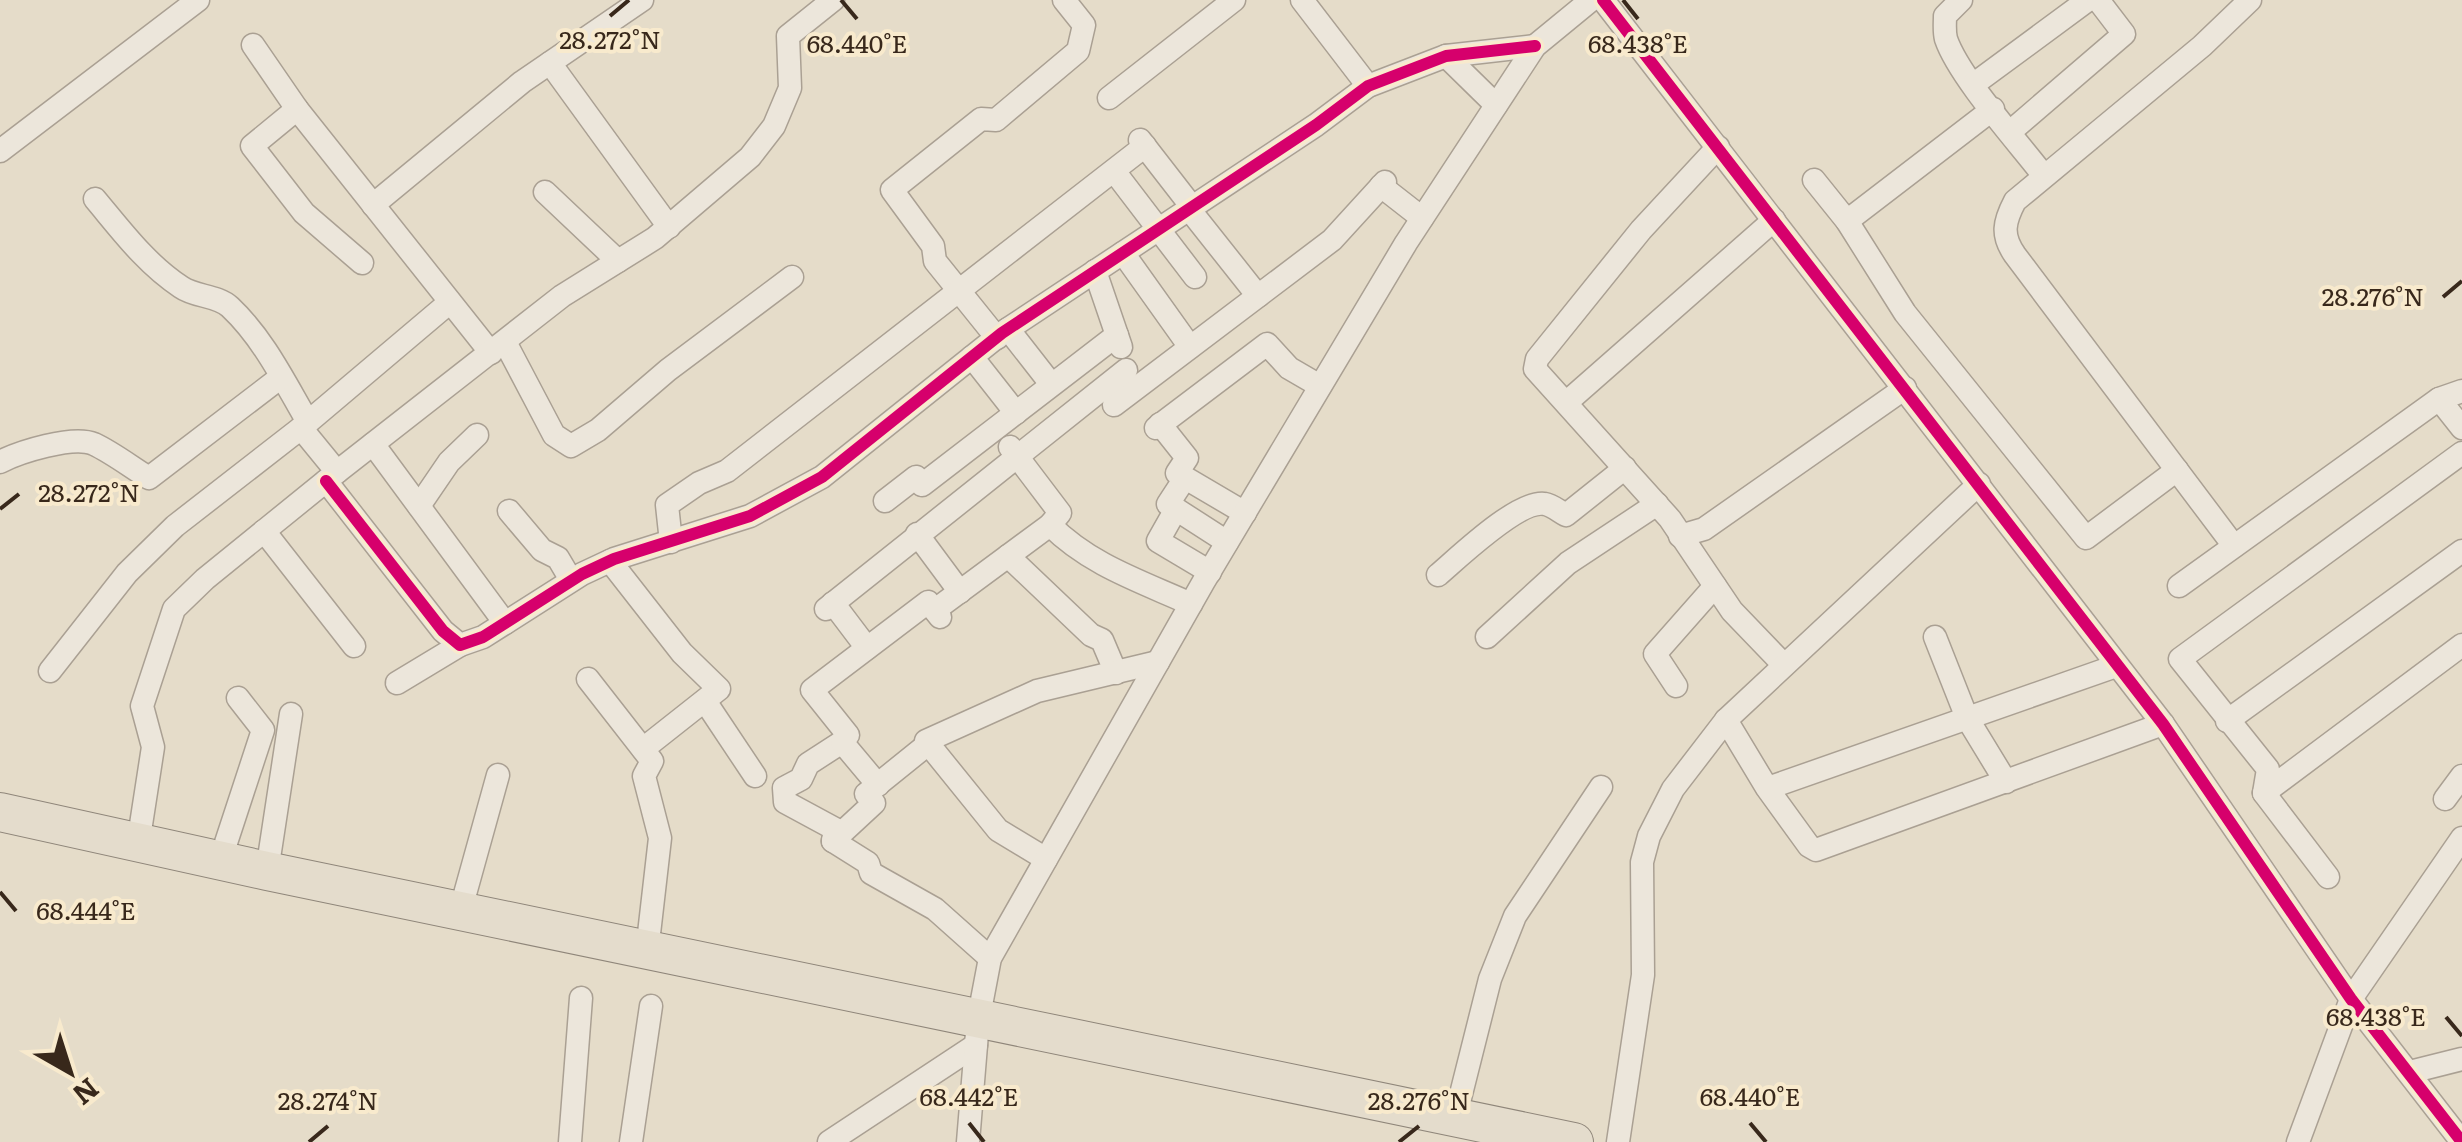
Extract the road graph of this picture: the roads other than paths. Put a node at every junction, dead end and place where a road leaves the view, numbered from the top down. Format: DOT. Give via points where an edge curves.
graph roads {
  1 [pos="198,0"];
  2 [pos="642,0"];
  3 [pos="833,0"];
  4 [pos="1064,0"];
  5 [pos="1234,0"];
  6 [pos="1302,0"];
  7 [pos="1591,0"];
  8 [pos="1603,0"];
  9 [pos="1961,0"];
  10 [pos="2088,0"];
  11 [pos="2098,0"];
  12 [pos="2250,0"];
  13 [pos="253,45"];
  14 [pos="1535,46"];
  15 [pos="1446,56"];
  16 [pos="550,63"];
  17 [pos="1974,84"];
  18 [pos="1368,86"];
  19 [pos="1110,98"];
  20 [pos="1496,105"];
  21 [pos="297,109"];
  22 [pos="1993,109"];
  23 [pos="2010,132"];
  24 [pos="1718,147"];
  25 [pos="0,152"];
  26 [pos="1114,171"];
  27 [pos="2044,176"];
  28 [pos="1814,180"];
  29 [pos="546,192"];
  30 [pos="95,199"];
  31 [pos="373,205"];
  32 [pos="1190,208"];
  33 [pos="1422,218"];
  34 [pos="1774,220"];
  35 [pos="1846,221"];
  36 [pos="669,226"];
  37 [pos="1158,230"];
  38 [pos="1123,253"];
  39 [pos="618,262"];
  40 [pos="362,263"];
  41 [pos="1095,271"];
  42 [pos="792,277"];
  43 [pos="1195,278"];
  44 [pos="960,292"];
  45 [pos="1258,296"];
  46 [pos="450,302"];
  47 [pos="1235,313"];
  48 [pos="1002,333"];
  49 [pos="1118,335"];
  50 [pos="1190,346"];
  51 [pos="498,347"];
  52 [pos="1263,347"];
  53 [pos="972,357"];
  54 [pos="281,376"];
  55 [pos="1137,379"];
  56 [pos="1051,384"];
  57 [pos="1320,386"];
  58 [pos="1906,388"];
  59 [pos="2462,391"];
  60 [pos="2439,399"];
  61 [pos="1568,402"];
  62 [pos="1114,406"];
  63 [pos="1016,412"];
  64 [pos="1163,422"];
  65 [pos="304,425"];
  66 [pos="996,428"];
  67 [pos="2462,428"];
  68 [pos="477,435"];
  69 [pos="373,444"];
  70 [pos="2462,452"];
  71 [pos="1018,456"];
  72 [pos="958,458"];
  73 [pos="0,462"];
  74 [pos="1625,468"];
  75 [pos="2177,470"];
  76 [pos="331,476"];
  77 [pos="1185,478"];
  78 [pos="1979,484"];
  79 [pos="980,487"];
  80 [pos="885,501"];
  81 [pos="1656,504"];
  82 [pos="418,506"];
  83 [pos="1176,509"];
  84 [pos="509,510"];
  85 [pos="1245,513"];
  86 [pos="1050,525"];
  87 [pos="264,531"];
  88 [pos="917,534"];
  89 [pos="1680,536"];
  90 [pos="671,542"];
  91 [pos="1227,542"];
  92 [pos="2234,546"];
  93 [pos="2462,551"];
  94 [pos="1008,556"];
  95 [pos="610,561"];
  96 [pos="1210,572"];
  97 [pos="1438,576"];
  98 [pos="572,580"];
  99 [pos="1715,586"];
  100 [pos="2180,586"];
  101 [pos="960,592"];
  102 [pos="1190,604"];
  103 [pos="505,623"];
  104 [pos="1487,637"];
  105 [pos="1935,637"];
  106 [pos="460,645"];
  107 [pos="2462,645"];
  108 [pos="354,646"];
  109 [pos="867,648"];
  110 [pos="1158,662"];
  111 [pos="1784,665"];
  112 [pos="2116,666"];
  113 [pos="50,671"];
  114 [pos="1116,673"];
  115 [pos="588,679"];
  116 [pos="397,683"];
  117 [pos="1676,686"];
  118 [pos="238,698"];
  119 [pos="705,700"];
  120 [pos="290,714"];
  121 [pos="1967,718"];
  122 [pos="1726,720"];
  123 [pos="2227,721"];
  124 [pos="2163,724"];
  125 [pos="842,742"];
  126 [pos="928,744"];
  127 [pos="643,749"];
  128 [pos="498,775"];
  129 [pos="755,776"];
  130 [pos="2462,776"];
  131 [pos="2006,782"];
  132 [pos="878,785"];
  133 [pos="1601,787"];
  134 [pos="1768,788"];
  135 [pos="2264,794"];
  136 [pos="2445,798"];
  137 [pos="0,812"];
  138 [pos="2462,838"];
  139 [pos="833,842"];
  140 [pos="138,844"];
  141 [pos="1046,859"];
  142 [pos="220,861"];
  143 [pos="268,872"];
  144 [pos="2328,877"];
  145 [pos="460,912"];
  146 [pos="648,951"];
  147 [pos="990,958"];
  148 [pos="580,998"];
  149 [pos="2352,999"];
  150 [pos="652,1006"];
  151 [pos="977,1033"];
  152 [pos="2462,1059"];
  153 [pos="2410,1072"];
  154 [pos="1455,1118"];
  155 [pos="570,1142"];
  156 [pos="631,1142"];
  157 [pos="829,1142"];
  158 [pos="968,1142"];
  159 [pos="1574,1142"];
  160 [pos="1618,1142"];
  161 [pos="2298,1142"];
  162 [pos="2462,1142"];
  1 -- 25 [label="street"];
  2 -- 16 [label="street"];
  3 -- 36 [label="street" via="788,36 790,88 774,126 750,157"];
  4 -- 44 [label="street" via="1084,25 1078,51 996,120 981,120 892,190"];
  5 -- 19 [label="street"];
  6 -- 18 [label="street"];
  7 -- 14 [label="street"];
  8 -- 24 [label="street"];
  9 -- 17 [label="street" via="1946,16 1944,34"];
  10 -- 17 [label="street"];
  11 -- 23 [label="street" via="2124,34"];
  12 -- 27 [label="street"];
  13 -- 21 [label="street"];
  14 -- 15 [label="street"];
  14 -- 20 [label="street"];
  15 -- 18 [label="street"];
  15 -- 20 [label="street"];
  16 -- 31 [label="street"];
  16 -- 36 [label="street"];
  17 -- 22 [label="street"];
  18 -- 32 [label="street"];
  20 -- 33 [label="street"];
  21 -- 31 [label="street"];
  21 -- 40 [label="street" via="252,146 304,213"];
  22 -- 23 [label="street"];
  22 -- 35 [label="street"];
  23 -- 27 [label="street"];
  24 -- 34 [label="street"];
  24 -- 61 [label="street" via="1641,230 1538,360 1535,369"];
  26 -- 32 [label="street" via="1143,143"];
  26 -- 37 [label="street"];
  26 -- 44 [label="street"];
  27 -- 75 [label="street" via="2015,201 2004,222 2006,242"];
  28 -- 35 [label="street"];
  29 -- 39 [label="street"];
  30 -- 54 [label="street" via="162,273 184,290 226,303"];
  31 -- 46 [label="street"];
  32 -- 37 [label="street"];
  32 -- 45 [label="street"];
  33 -- 45 [label="street" via="1383,184 1332,240"];
  33 -- 57 [label="street"];
  34 -- 58 [label="street"];
  34 -- 61 [label="street"];
  35 -- 75 [label="street" via="1905,313 2086,538"];
  36 -- 39 [label="street"];
  37 -- 38 [label="street"];
  37 -- 43 [label="street"];
  38 -- 41 [label="street"];
  38 -- 50 [label="street"];
  39 -- 51 [label="street"];
  41 -- 48 [label="street"];
  41 -- 49 [label="street"];
  42 -- 51 [label="street" via="571,446 554,435"];
  44 -- 48 [label="street"];
  44 -- 90 [label="street" via="727,471 667,505"];
  45 -- 47 [label="street"];
  46 -- 51 [label="street"];
  46 -- 65 [label="street"];
  47 -- 50 [label="street"];
  47 -- 52 [label="street"];
  48 -- 53 [label="street"];
  48 -- 56 [label="street"];
  49 -- 55 [label="street"];
  49 -- 56 [label="street"];
  50 -- 55 [label="street"];
  51 -- 69 [label="street"];
  52 -- 57 [label="street"];
  52 -- 64 [label="street"];
  53 -- 63 [label="street"];
  53 -- 90 [label="street" via="822,478 750,516"];
  54 -- 65 [label="street"];
  54 -- 73 [label="street" via="149,478 90,442 57,444"];
  55 -- 62 [label="street"];
  55 -- 64 [label="street"];
  55 -- 71 [label="street"];
  56 -- 63 [label="street"];
  57 -- 85 [label="street"];
  58 -- 78 [label="street"];
  58 -- 89 [label="street" via="1704,529"];
  59 -- 60 [label="street"];
  60 -- 67 [label="street"];
  60 -- 92 [label="street"];
  61 -- 74 [label="street"];
  63 -- 66 [label="street"];
  64 -- 77 [label="street" via="1187,458 1177,473"];
  65 -- 76 [label="street"];
  65 -- 113 [label="street" via="174,526 127,573"];
  66 -- 71 [label="street"];
  66 -- 72 [label="street"];
  68 -- 82 [label="street"];
  69 -- 76 [label="street"];
  69 -- 82 [label="street"];
  70 -- 123 [label="street" via="2180,658"];
  71 -- 79 [label="street"];
  71 -- 86 [label="street" via="1060,514"];
  72 -- 79 [label="street"];
  72 -- 80 [label="street"];
  74 -- 81 [label="street"];
  74 -- 97 [label="street" via="1566,515 1546,504 1530,505"];
  75 -- 92 [label="street"];
  76 -- 87 [label="street"];
  76 -- 106 [label="street" via="428,614"];
  77 -- 83 [label="street" via="1168,504"];
  77 -- 85 [label="street"];
  78 -- 111 [label="street"];
  78 -- 112 [label="street"];
  79 -- 88 [label="street"];
  81 -- 89 [label="street"];
  81 -- 104 [label="street" via="1568,563"];
  82 -- 103 [label="street"];
  83 -- 91 [label="street"];
  83 -- 96 [label="street" via="1158,541"];
  84 -- 98 [label="street"];
  85 -- 91 [label="street"];
  86 -- 94 [label="street"];
  86 -- 102 [label="street" via="1099,563"];
  87 -- 108 [label="street"];
  87 -- 140 [label="street" via="174,609 142,706 153,747"];
  88 -- 101 [label="street"];
  88 -- 109 [label="street" via="830,606"];
  89 -- 99 [label="street"];
  90 -- 95 [label="street"];
  91 -- 96 [label="street"];
  92 -- 100 [label="street"];
  93 -- 123 [label="street"];
  94 -- 101 [label="street"];
  94 -- 114 [label="street" via="1102,640"];
  95 -- 98 [label="street"];
  95 -- 119 [label="street" via="719,689"];
  96 -- 102 [label="street"];
  98 -- 103 [label="street"];
  99 -- 111 [label="street"];
  99 -- 117 [label="street" via="1655,654"];
  101 -- 109 [label="street" via="938,613 928,602"];
  102 -- 110 [label="street"];
  103 -- 106 [label="street"];
  105 -- 121 [label="street"];
  106 -- 116 [label="street"];
  107 -- 135 [label="street"];
  109 -- 125 [label="street" via="812,690 848,736"];
  110 -- 114 [label="street"];
  110 -- 141 [label="street"];
  111 -- 122 [label="street"];
  112 -- 121 [label="street"];
  112 -- 124 [label="street"];
  114 -- 126 [label="street" via="1037,691"];
  115 -- 127 [label="street"];
  118 -- 142 [label="street" via="264,730"];
  119 -- 127 [label="street"];
  119 -- 129 [label="street"];
  120 -- 143 [label="street"];
  121 -- 131 [label="street"];
  121 -- 134 [label="street"];
  122 -- 134 [label="street"];
  122 -- 160 [label="street" via="1673,790 1642,862 1643,975"];
  123 -- 135 [label="street" via="2268,769"];
  124 -- 131 [label="street"];
  124 -- 149 [label="street"];
  125 -- 132 [label="street"];
  125 -- 139 [label="street" via="784,788 785,802 835,829"];
  126 -- 132 [label="street"];
  126 -- 141 [label="street" via="998,830"];
  127 -- 146 [label="street" via="652,761 644,776 660,838"];
  128 -- 145 [label="street"];
  130 -- 136 [label="street"];
  131 -- 134 [label="street" via="1816,850"];
  132 -- 139 [label="street" via="866,794 874,802"];
  133 -- 154 [label="street" via="1514,916 1490,979"];
  135 -- 144 [label="street"];
  137 -- 140 [label="main road"];
  138 -- 149 [label="street"];
  139 -- 147 [label="street" via="868,863 871,873 936,909"];
  140 -- 142 [label="main road"];
  141 -- 147 [label="street"];
  142 -- 143 [label="main road"];
  143 -- 145 [label="main road"];
  145 -- 146 [label="main road"];
  146 -- 151 [label="main road"];
  147 -- 151 [label="street"];
  148 -- 155 [label="street"];
  149 -- 153 [label="street"];
  149 -- 161 [label="street"];
  150 -- 156 [label="street"];
  151 -- 154 [label="main road"];
  151 -- 157 [label="street"];
  151 -- 158 [label="street"];
  152 -- 153 [label="street"];
  153 -- 162 [label="street"];
  154 -- 159 [label="main road"];
}
